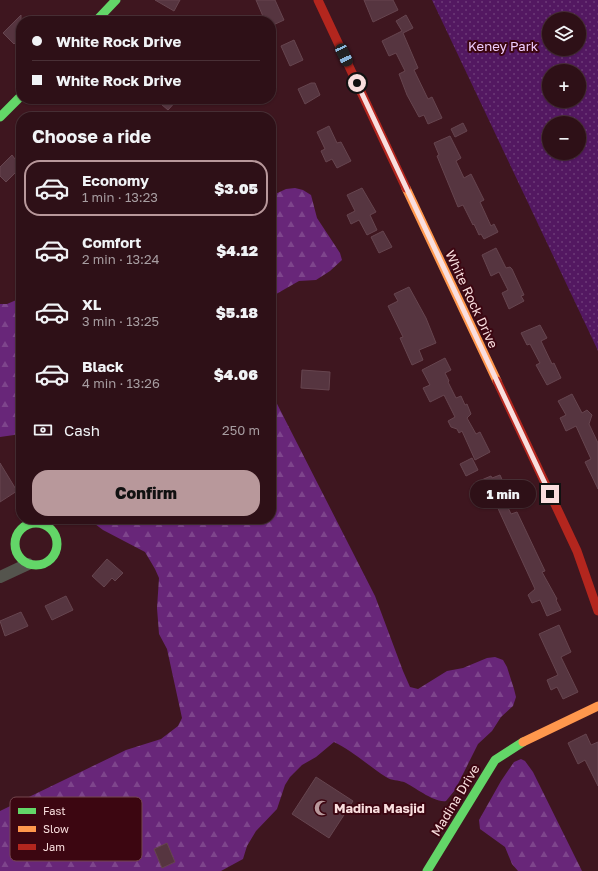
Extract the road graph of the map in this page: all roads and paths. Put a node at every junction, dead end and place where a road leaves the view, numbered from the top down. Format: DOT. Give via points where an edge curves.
graph roads {
  1 [pos="116,0"];
  2 [pos="318,0"];
  3 [pos="101,16"];
  4 [pos="16,101"];
  5 [pos="0,117"];
  6 [pos="28,564"];
  7 [pos="0,577"];
  8 [pos="598,611"];
  9 [pos="598,706"];
  10 [pos="427,871"];
  1 -- 3 [label="street"];
  2 -- 8 [label="street, White Rock Drive" via="577,551"];
  4 -- 5 [label="street"];
  6 -- 6 [label="street" via="15,548 18,534 29,525 43,525 54,534 57,546 55,552 41,565"];
  6 -- 7 [label="street"];
  9 -- 10 [label="street, Madina Drive" via="514,746 495,760"];
}
